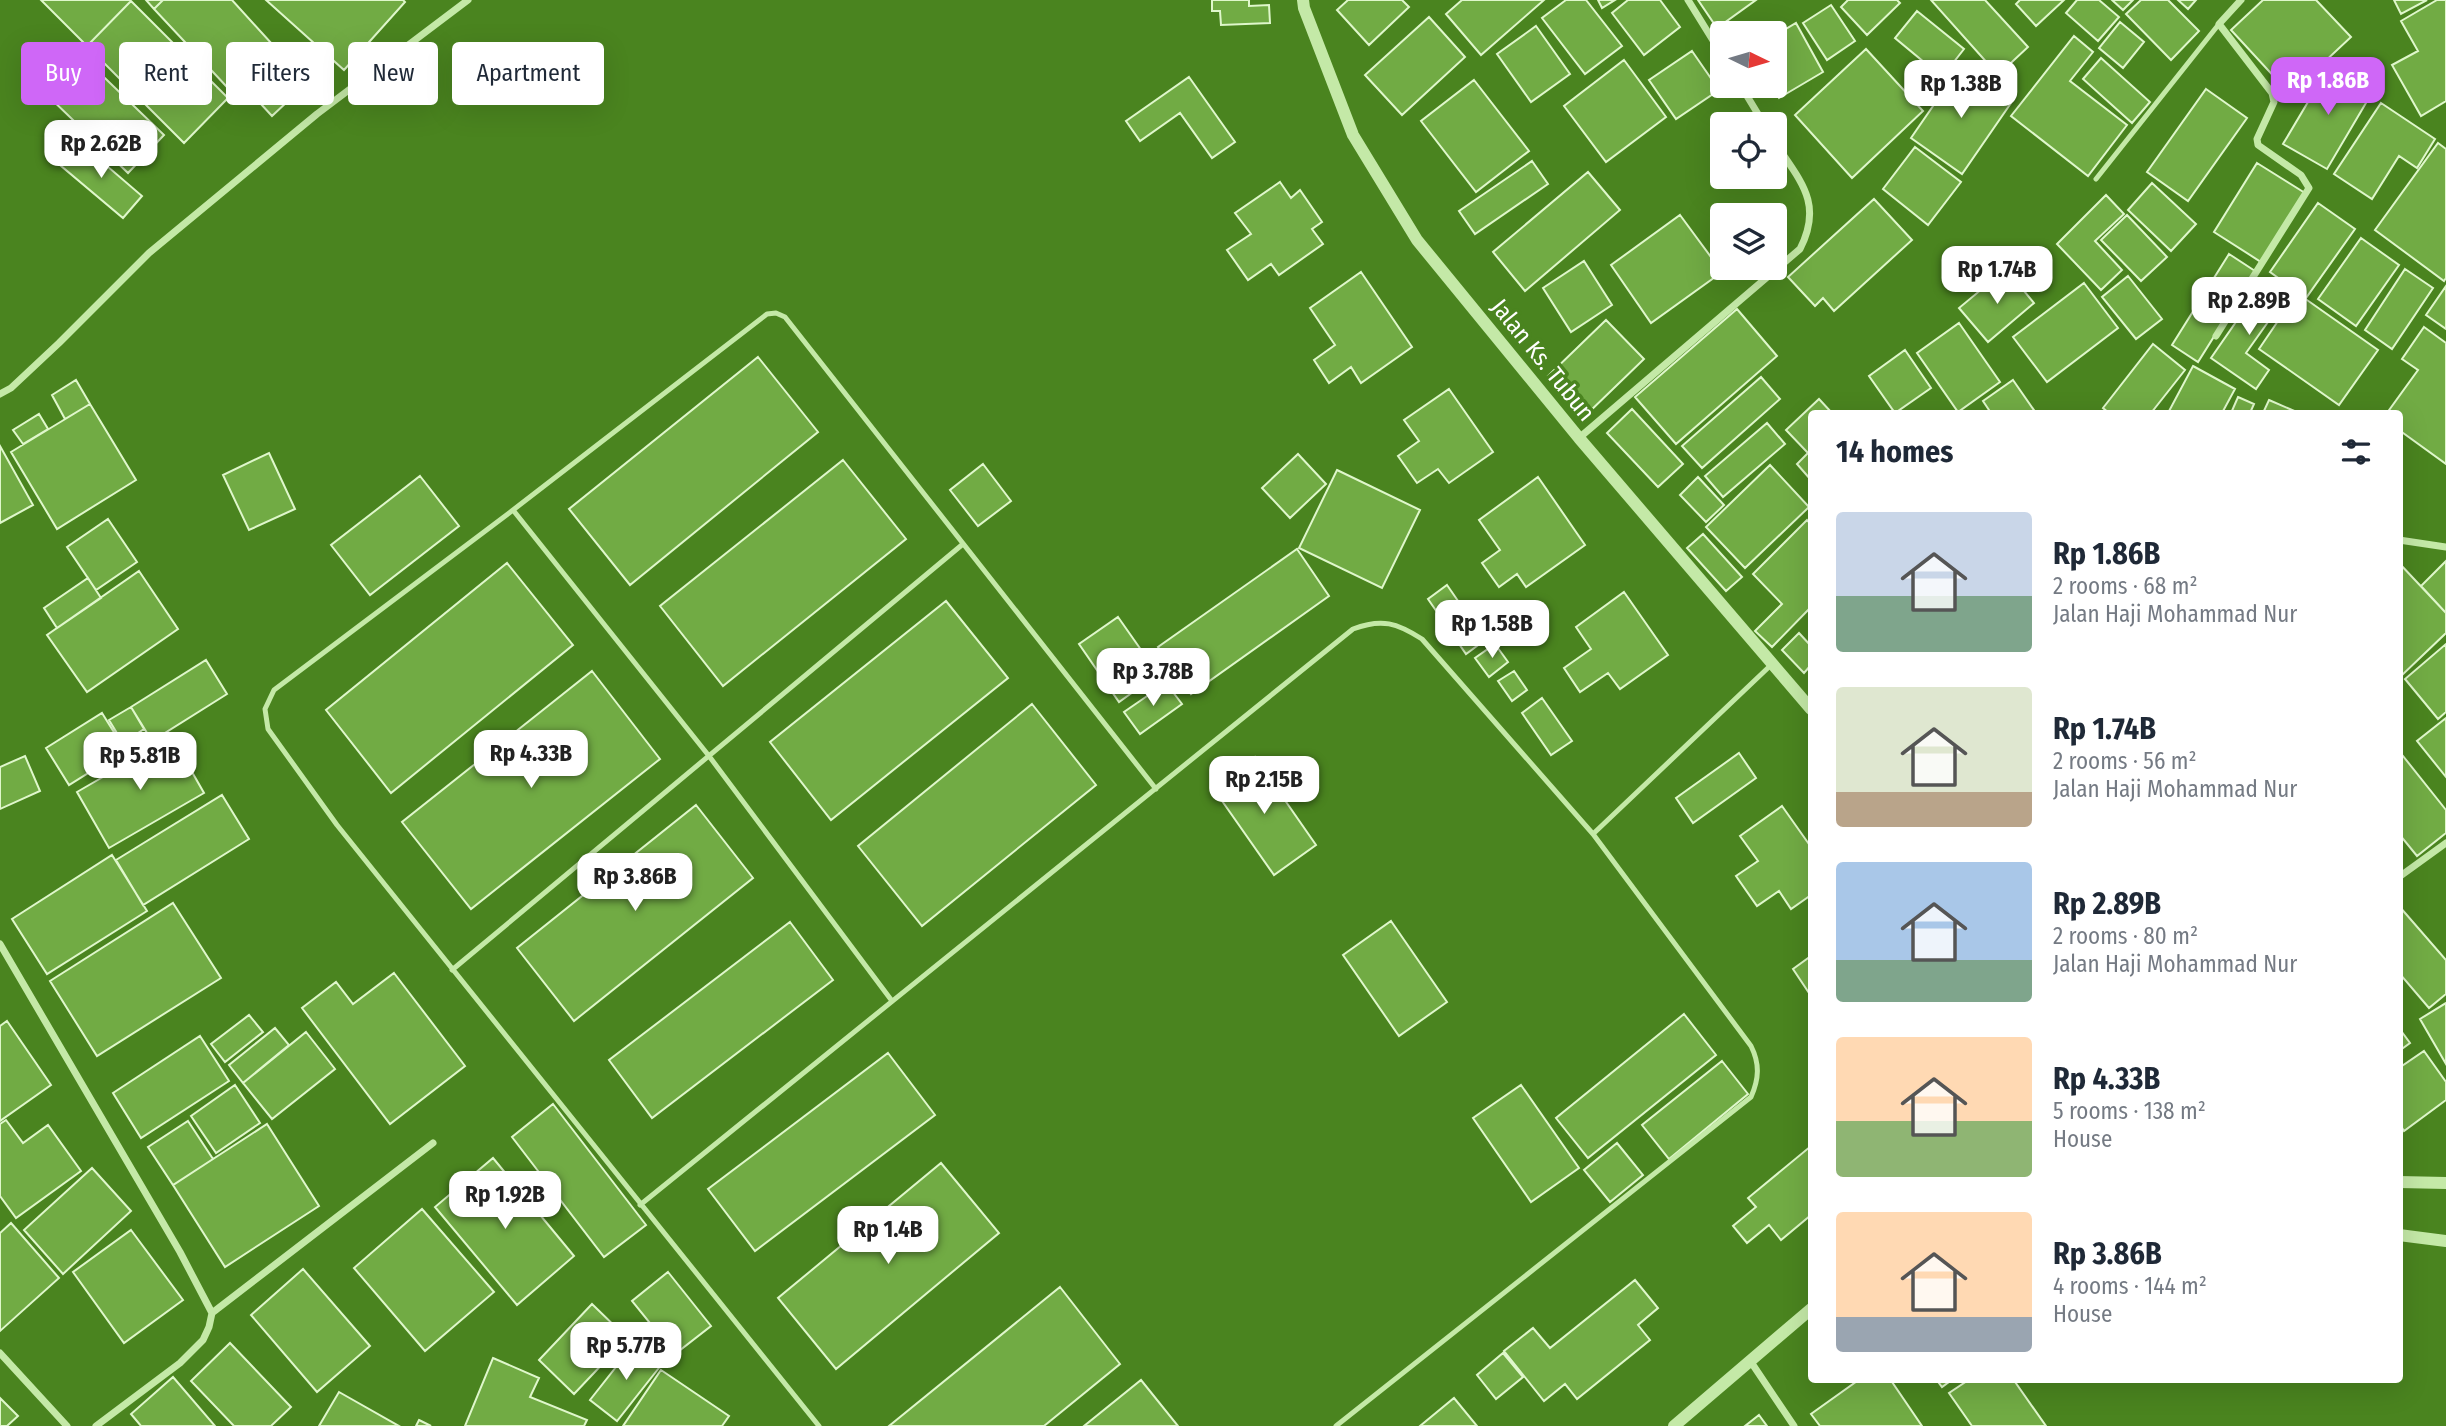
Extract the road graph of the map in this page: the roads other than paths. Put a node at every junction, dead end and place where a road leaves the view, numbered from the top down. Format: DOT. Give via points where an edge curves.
graph roads {
  1 [pos="468,0"];
  2 [pos="1303,0"];
  3 [pos="1688,0"];
  4 [pos="2241,0"];
  5 [pos="2220,24"];
  6 [pos="1710,36"];
  7 [pos="1787,162"];
  8 [pos="2096,179"];
  9 [pos="2216,336"];
  10 [pos="0,394"];
  11 [pos="1579,438"];
  12 [pos="513,510"];
  13 [pos="2403,541"];
  14 [pos="963,544"];
  15 [pos="2446,547"];
  16 [pos="1773,663"];
  17 [pos="1808,705"];
  18 [pos="709,756"];
  19 [pos="1156,789"];
  20 [pos="1593,834"];
  21 [pos="2446,843"];
  22 [pos="2403,874"];
  23 [pos="0,944"];
  24 [pos="452,970"];
  25 [pos="892,1001"];
  26 [pos="433,1143"];
  27 [pos="2403,1182"];
  28 [pos="2446,1183"];
  29 [pos="640,1205"];
  30 [pos="2403,1236"];
  31 [pos="2446,1241"];
  32 [pos="1808,1312"];
  33 [pos="212,1313"];
  34 [pos="0,1353"];
  35 [pos="1751,1362"];
  36 [pos="67,1426"];
  37 [pos="96,1426"];
  38 [pos="819,1426"];
  39 [pos="1336,1426"];
  40 [pos="1674,1426"];
  41 [pos="1794,1426"];
  1 -- 10 [label="street" via="317,114 149,253"];
  2 -- 11 [label="street, Jalan Ks. Tubun" via="1353,135 1418,240"];
  3 -- 6 [label="street"];
  4 -- 5 [label="street"];
  5 -- 8 [label="lane"];
  5 -- 9 [label="street" via="2272,93 2274,102 2258,145 2301,175 2309,188"];
  7 -- 11 [label="street" via="1811,202 1810,223 1800,249"];
  11 -- 16 [label="street, Jalan Ks. Tubun"];
  12 -- 14 [label="lane" via="767,314 776,313 785,317"];
  12 -- 18 [label="lane"];
  12 -- 24 [label="lane" via="274,690 265,709 275,739"];
  13 -- 15 [label="street"];
  14 -- 18 [label="lane"];
  14 -- 19 [label="lane"];
  16 -- 17 [label="street, Jalan Ks. Tubun"];
  16 -- 20 [label="lane"];
  18 -- 24 [label="lane"];
  18 -- 25 [label="lane"];
  19 -- 20 [label="lane" via="1353,629 1386,623 1401,625 1422,639"];
  19 -- 25 [label="lane"];
  20 -- 39 [label="lane" via="1751,1046 1758,1071 1751,1097"];
  21 -- 22 [label="street"];
  23 -- 33 [label="street"];
  24 -- 29 [label="lane"];
  25 -- 29 [label="lane"];
  26 -- 33 [label="street"];
  27 -- 28 [label="street"];
  29 -- 38 [label="lane"];
  30 -- 31 [label="street"];
  32 -- 35 [label="street"];
  33 -- 37 [label="street" via="203,1340 180,1363"];
  34 -- 36 [label="street"];
  35 -- 40 [label="street"];
  35 -- 41 [label="street"];
}
